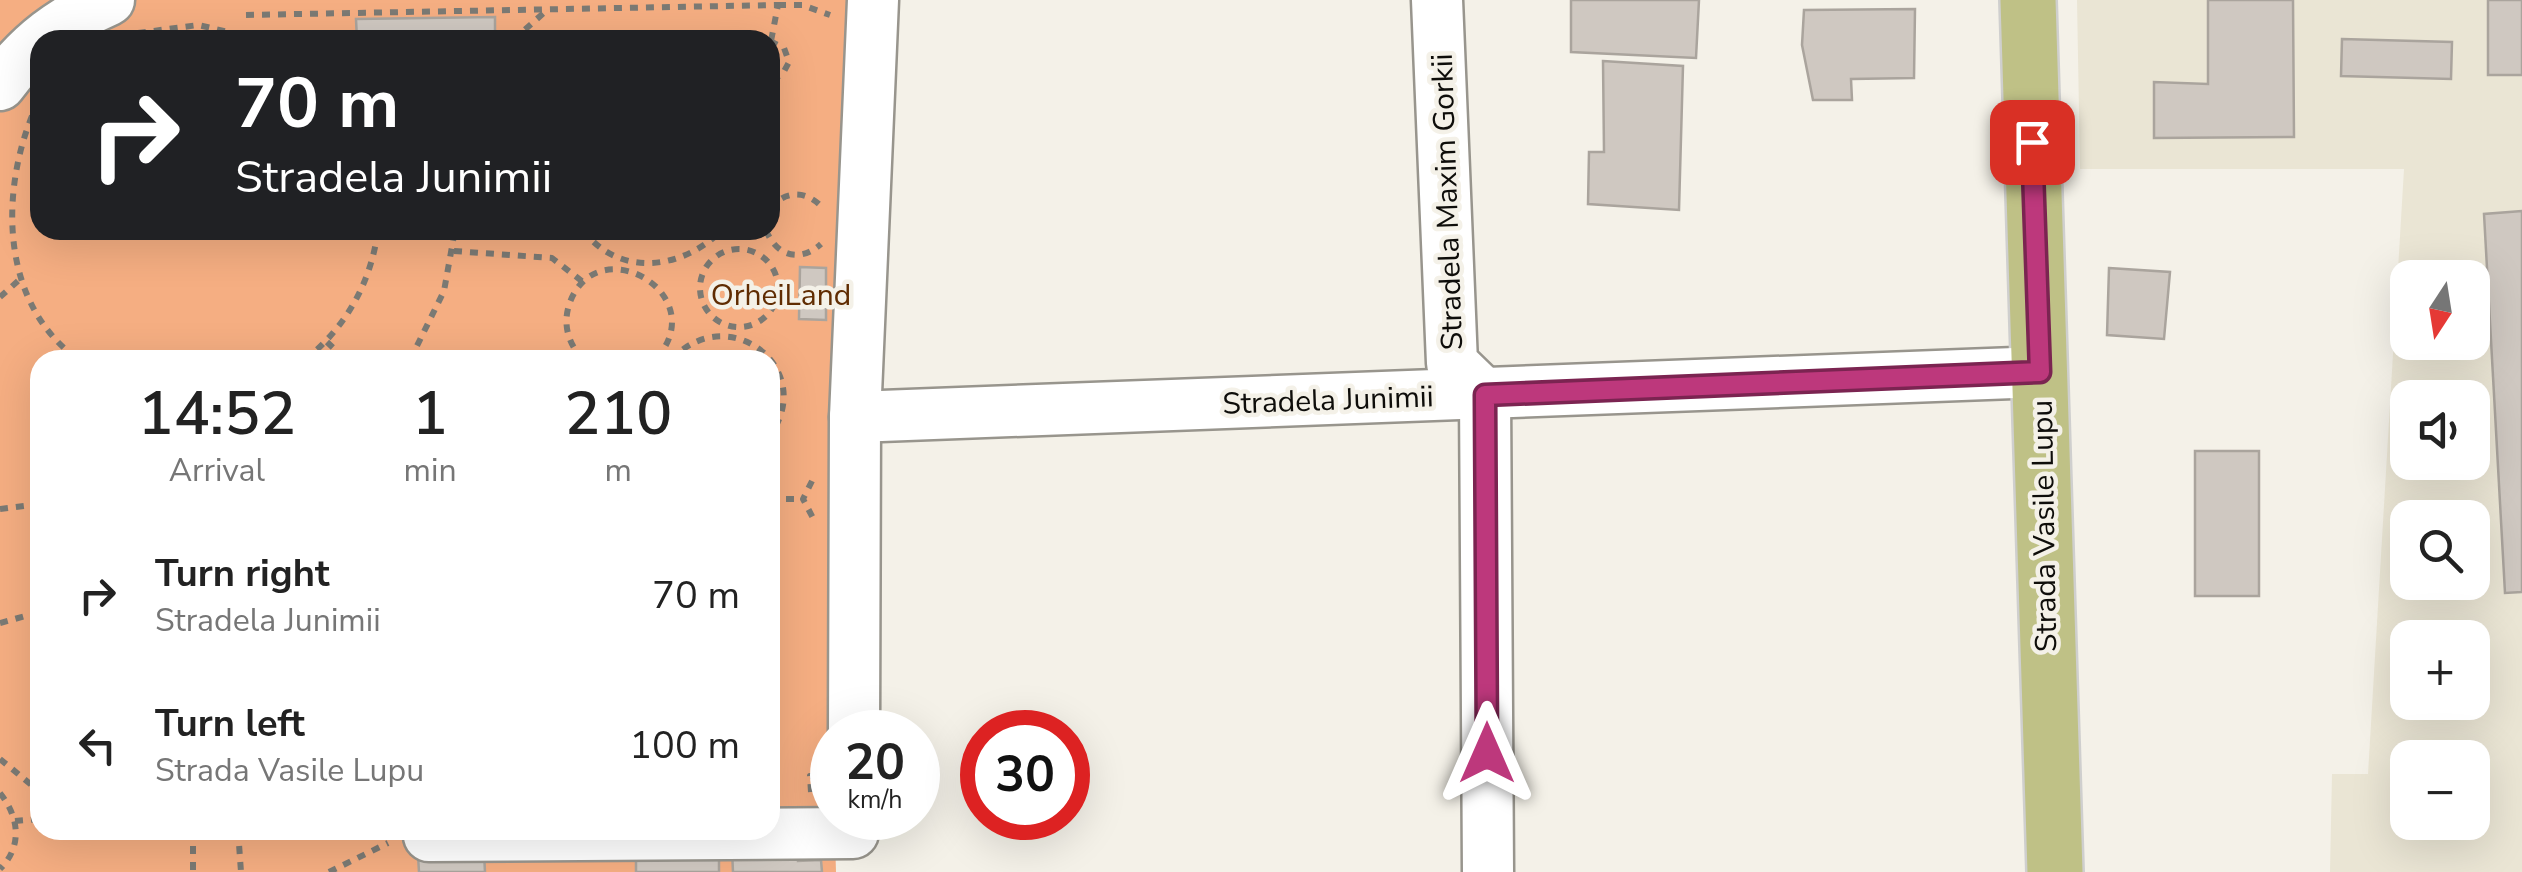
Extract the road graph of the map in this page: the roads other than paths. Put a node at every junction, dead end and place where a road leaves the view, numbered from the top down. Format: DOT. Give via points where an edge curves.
graph roads {
  1 [pos="109,0"];
  2 [pos="874,0"];
  3 [pos="1437,0"];
  4 [pos="2028,0"];
  5 [pos="52,30"];
  6 [pos="30,48"];
  7 [pos="19,94"];
  8 [pos="2040,372"];
  9 [pos="1485,395"];
  10 [pos="855,417"];
  11 [pos="854,710"];
  12 [pos="768,840"];
  13 [pos="853,841"];
  14 [pos="1488,872"];
  15 [pos="2055,872"];
  1 -- 5 [label="street"];
  2 -- 10 [label="street"];
  3 -- 9 [label="street, Stradela Maxim Gorkii" via="1452,362"];
  4 -- 8 [label="main road, Strada Vasile Lupu"];
  6 -- 7 [label="street" via="23,54"];
  8 -- 9 [label="street, Stradela Junimii"];
  8 -- 15 [label="main road, Strada Vasile Lupu"];
  9 -- 10 [label="street, Stradela Junimii"];
  9 -- 14 [label="street"];
  10 -- 11 [label="street"];
  12 -- 13 [label="street"];
}
